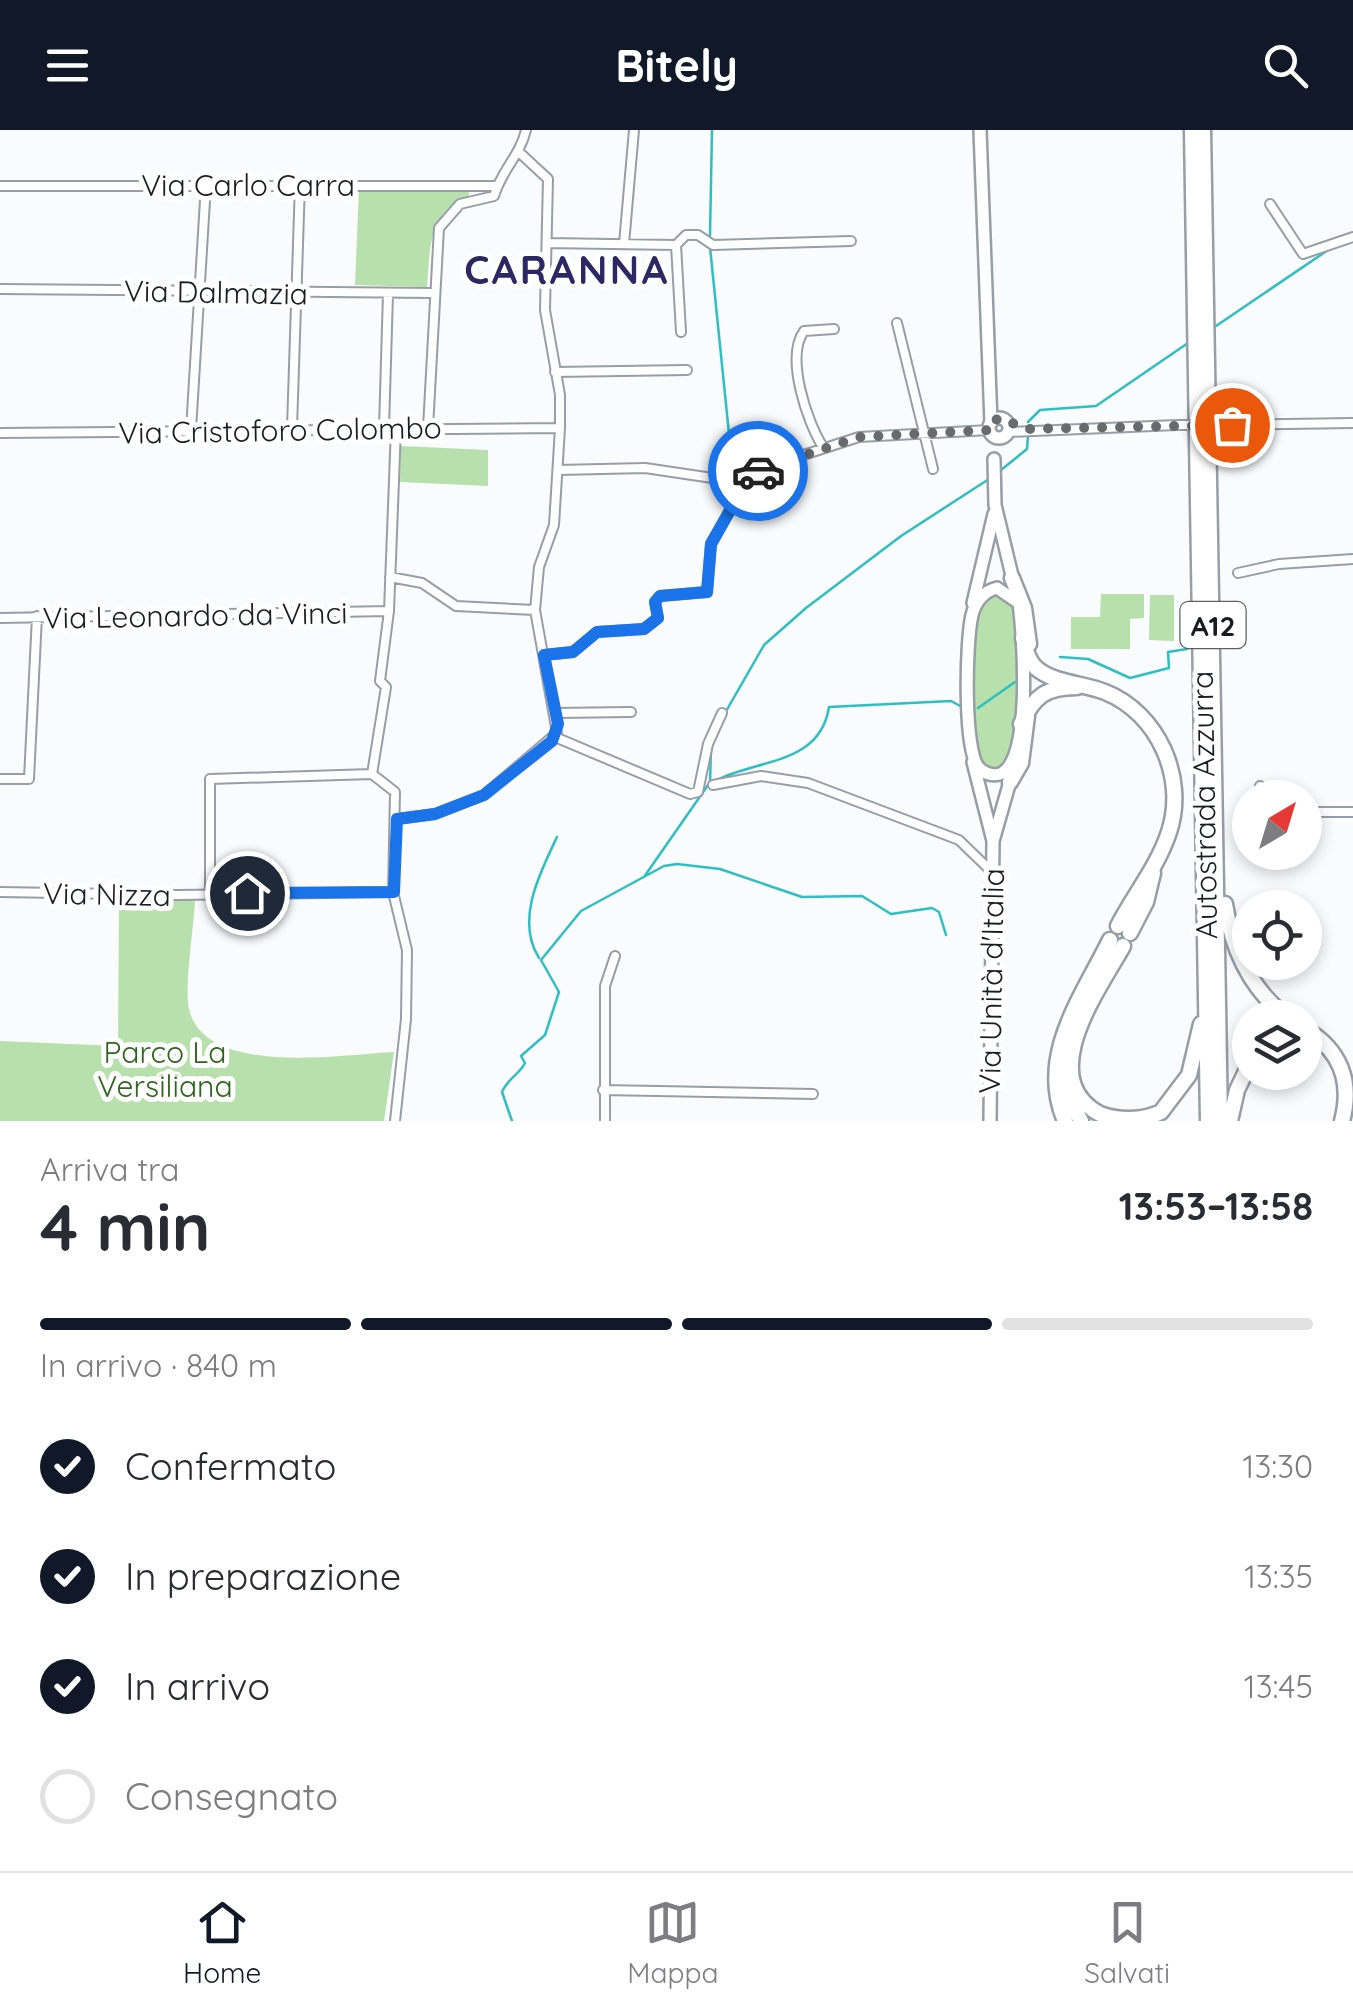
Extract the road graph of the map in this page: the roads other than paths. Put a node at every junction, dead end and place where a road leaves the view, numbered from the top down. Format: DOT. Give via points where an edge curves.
graph roads {
  1 [pos="526,130"];
  2 [pos="634,130"];
  3 [pos="980,130"];
  4 [pos="1192,130"];
  5 [pos="1203,130"];
  6 [pos="520,153"];
  7 [pos="300,183"];
  8 [pos="206,184"];
  9 [pos="0,186"];
  10 [pos="496,186"];
  11 [pos="1270,204"];
  12 [pos="1353,237"];
  13 [pos="851,242"];
  14 [pos="547,243"];
  15 [pos="624,244"];
  16 [pos="676,245"];
  17 [pos="0,289"];
  18 [pos="198,291"];
  19 [pos="296,292"];
  20 [pos="433,293"];
  21 [pos="388,294"];
  22 [pos="897,323"];
  23 [pos="834,329"];
  24 [pos="681,332"];
  25 [pos="686,370"];
  26 [pos="555,372"];
  27 [pos="1353,423"];
  28 [pos="292,428"];
  29 [pos="384,428"];
  30 [pos="396,428"];
  31 [pos="428,428"];
  32 [pos="560,428"];
  33 [pos="999,428"];
  34 [pos="190,430"];
  35 [pos="0,432"];
  36 [pos="928,434"];
  37 [pos="823,447"];
  38 [pos="933,469"];
  39 [pos="558,470"];
  40 [pos="740,478"];
  41 [pos="996,505"];
  42 [pos="1353,560"];
  43 [pos="1238,573"];
  44 [pos="390,576"];
  45 [pos="1012,578"];
  46 [pos="1018,602"];
  47 [pos="535,610"];
  48 [pos="389,612"];
  49 [pos="972,612"];
  50 [pos="36,616"];
  51 [pos="0,618"];
  52 [pos="1022,638"];
  53 [pos="544,655"];
  54 [pos="1090,688"];
  55 [pos="1028,709"];
  56 [pos="631,712"];
  57 [pos="555,713"];
  58 [pos="722,713"];
  59 [pos="1021,724"];
  60 [pos="556,735"];
  61 [pos="972,758"];
  62 [pos="1016,760"];
  63 [pos="372,774"];
  64 [pos="0,779"];
  65 [pos="1010,782"];
  66 [pos="713,785"];
  67 [pos="1322,812"];
  68 [pos="1353,812"];
  69 [pos="397,819"];
  70 [pos="1217,829"];
  71 [pos="993,841"];
  72 [pos="993,873"];
  73 [pos="0,892"];
  74 [pos="394,892"];
  75 [pos="210,893"];
  76 [pos="1207,943"];
  77 [pos="615,956"];
  78 [pos="1269,1000"];
  79 [pos="1073,1027"];
  80 [pos="1322,1040"];
  81 [pos="1322,1045"];
  82 [pos="603,1090"];
  83 [pos="1237,1090"];
  84 [pos="813,1094"];
  85 [pos="395,1121"];
  86 [pos="605,1121"];
  87 [pos="990,1121"];
  88 [pos="1065,1121"];
  89 [pos="1079,1121"];
  90 [pos="1208,1121"];
  91 [pos="1220,1121"];
  92 [pos="1230,1121"];
  93 [pos="1340,1121"];
  1 -- 6 [label="street"];
  2 -- 15 [label="street"];
  3 -- 33 [label="main road" via="990,391"];
  4 -- 76 [label="highway, Autostrada Azzurra / A12"];
  5 -- 70 [label="highway, Autostrada Azzurra / A12"];
  6 -- 10 [label="street"];
  6 -- 14 [label="street" via="548,178"];
  7 -- 8 [label="street, Via Carlo Carra"];
  7 -- 10 [label="street, Via Carlo Carra"];
  7 -- 19 [label="street"];
  8 -- 9 [label="street, Via Carlo Carra"];
  8 -- 18 [label="street"];
  10 -- 20 [label="street" via="494,196 460,204 444,218"];
  11 -- 12 [label="street" via="1303,254"];
  13 -- 16 [label="street" via="713,245 686,235"];
  14 -- 15 [label="street"];
  14 -- 26 [label="street" via="545,310"];
  15 -- 16 [label="street"];
  16 -- 24 [label="street"];
  17 -- 18 [label="street, Via Dalmazia"];
  18 -- 19 [label="street, Via Dalmazia"];
  18 -- 34 [label="street"];
  19 -- 21 [label="street, Via Dalmazia"];
  19 -- 28 [label="street"];
  20 -- 21 [label="street, Via Dalmazia"];
  20 -- 31 [label="street"];
  21 -- 29 [label="street"];
  22 -- 36 [label="street"];
  23 -- 37 [label="street" via="804,330 798,340 800,388"];
  25 -- 26 [label="street"];
  26 -- 32 [label="street"];
  27 -- 33 [label="street, bridge"];
  28 -- 29 [label="street, Via Cristoforo Colombo"];
  28 -- 34 [label="street, Via Cristoforo Colombo"];
  29 -- 30 [label="street, Via Cristoforo Colombo"];
  30 -- 31 [label="street, Via Cristoforo Colombo"];
  30 -- 44 [label="street"];
  31 -- 32 [label="street, Via Cristoforo Colombo"];
  32 -- 39 [label="street"];
  33 -- 36 [label="street"];
  33 -- 41 [label="main road"];
  34 -- 35 [label="street, Via Cristoforo Colombo"];
  36 -- 37 [label="street" via="859,437"];
  36 -- 38 [label="street"];
  37 -- 40 [label="street"];
  39 -- 40 [label="street" via="644,468"];
  39 -- 47 [label="street"];
  40 -- 53 [label="street" via="711,544 707,592 660,596 658,618 644,629 597,632 573,652"];
  41 -- 45 [label="main road, Via Unità d'Italia"];
  41 -- 49 [label="main road, Via Unità d'Italia"];
  42 -- 43 [label="street"];
  44 -- 47 [label="street" via="422,583 456,606"];
  44 -- 48 [label="street"];
  45 -- 46 [label="main road, Via Unità d'Italia"];
  45 -- 54 [label="highway" via="1035,660"];
  46 -- 49 [label="main road" via="997,588 985,592"];
  46 -- 52 [label="main road, Via Unità d'Italia"];
  47 -- 53 [label="street"];
  48 -- 50 [label="street, Via Leonardo da Vinci"];
  48 -- 63 [label="street"];
  49 -- 61 [label="main road, Via Unità d'Italia"];
  50 -- 51 [label="street, Via Leonardo da Vinci"];
  50 -- 64 [label="street" via="29,780"];
  52 -- 54 [label="highway" via="1036,668"];
  52 -- 59 [label="main road, Via Unità d'Italia"];
  53 -- 57 [label="street"];
  54 -- 55 [label="highway" via="1050,690"];
  54 -- 79 [label="highway" via="1140,714 1169,761 1174,807 1146,902 1120,936"];
  55 -- 59 [label="highway"];
  55 -- 65 [label="highway" via="1021,763"];
  56 -- 57 [label="street"];
  57 -- 60 [label="street"];
  58 -- 60 [label="street" via="698,792 690,794"];
  59 -- 62 [label="main road, Via Unità d'Italia"];
  60 -- 69 [label="street" via="484,795 435,814"];
  61 -- 62 [label="main road" via="994,775"];
  61 -- 71 [label="main road, Via Unità d'Italia"];
  62 -- 65 [label="main road, Via Unità d'Italia"];
  63 -- 69 [label="street" via="395,792"];
  63 -- 75 [label="street" via="210,779"];
  65 -- 71 [label="main road, Via Unità d'Italia"];
  66 -- 72 [label="street" via="761,776 808,783 959,840"];
  67 -- 68 [label="street"];
  69 -- 74 [label="street"];
  70 -- 78 [label="highway" via="1230,932"];
  70 -- 91 [label="highway, Autostrada Azzurra / A12"];
  71 -- 72 [label="main road, Via Unità d'Italia"];
  72 -- 87 [label="main road, Via Unità d'Italia"];
  73 -- 75 [label="street, Via Nizza"];
  74 -- 75 [label="street, Via Nizza"];
  74 -- 85 [label="street" via="407,950"];
  76 -- 79 [label="highway" via="1192,1065 1161,1112 1122,1121 1089,1106 1071,1068"];
  76 -- 90 [label="highway, Autostrada Azzurra / A12"];
  77 -- 82 [label="street" via="605,986"];
  79 -- 88 [label="highway" via="1054,1066"];
  79 -- 89 [label="highway" via="1063,1075"];
  80 -- 93 [label="highway" via="1348,1067 1352,1095"];
  81 -- 93 [label="highway" via="1342,1064 1348,1098"];
  82 -- 84 [label="street"];
  82 -- 86 [label="street"];
  83 -- 92 [label="highway"];
}
